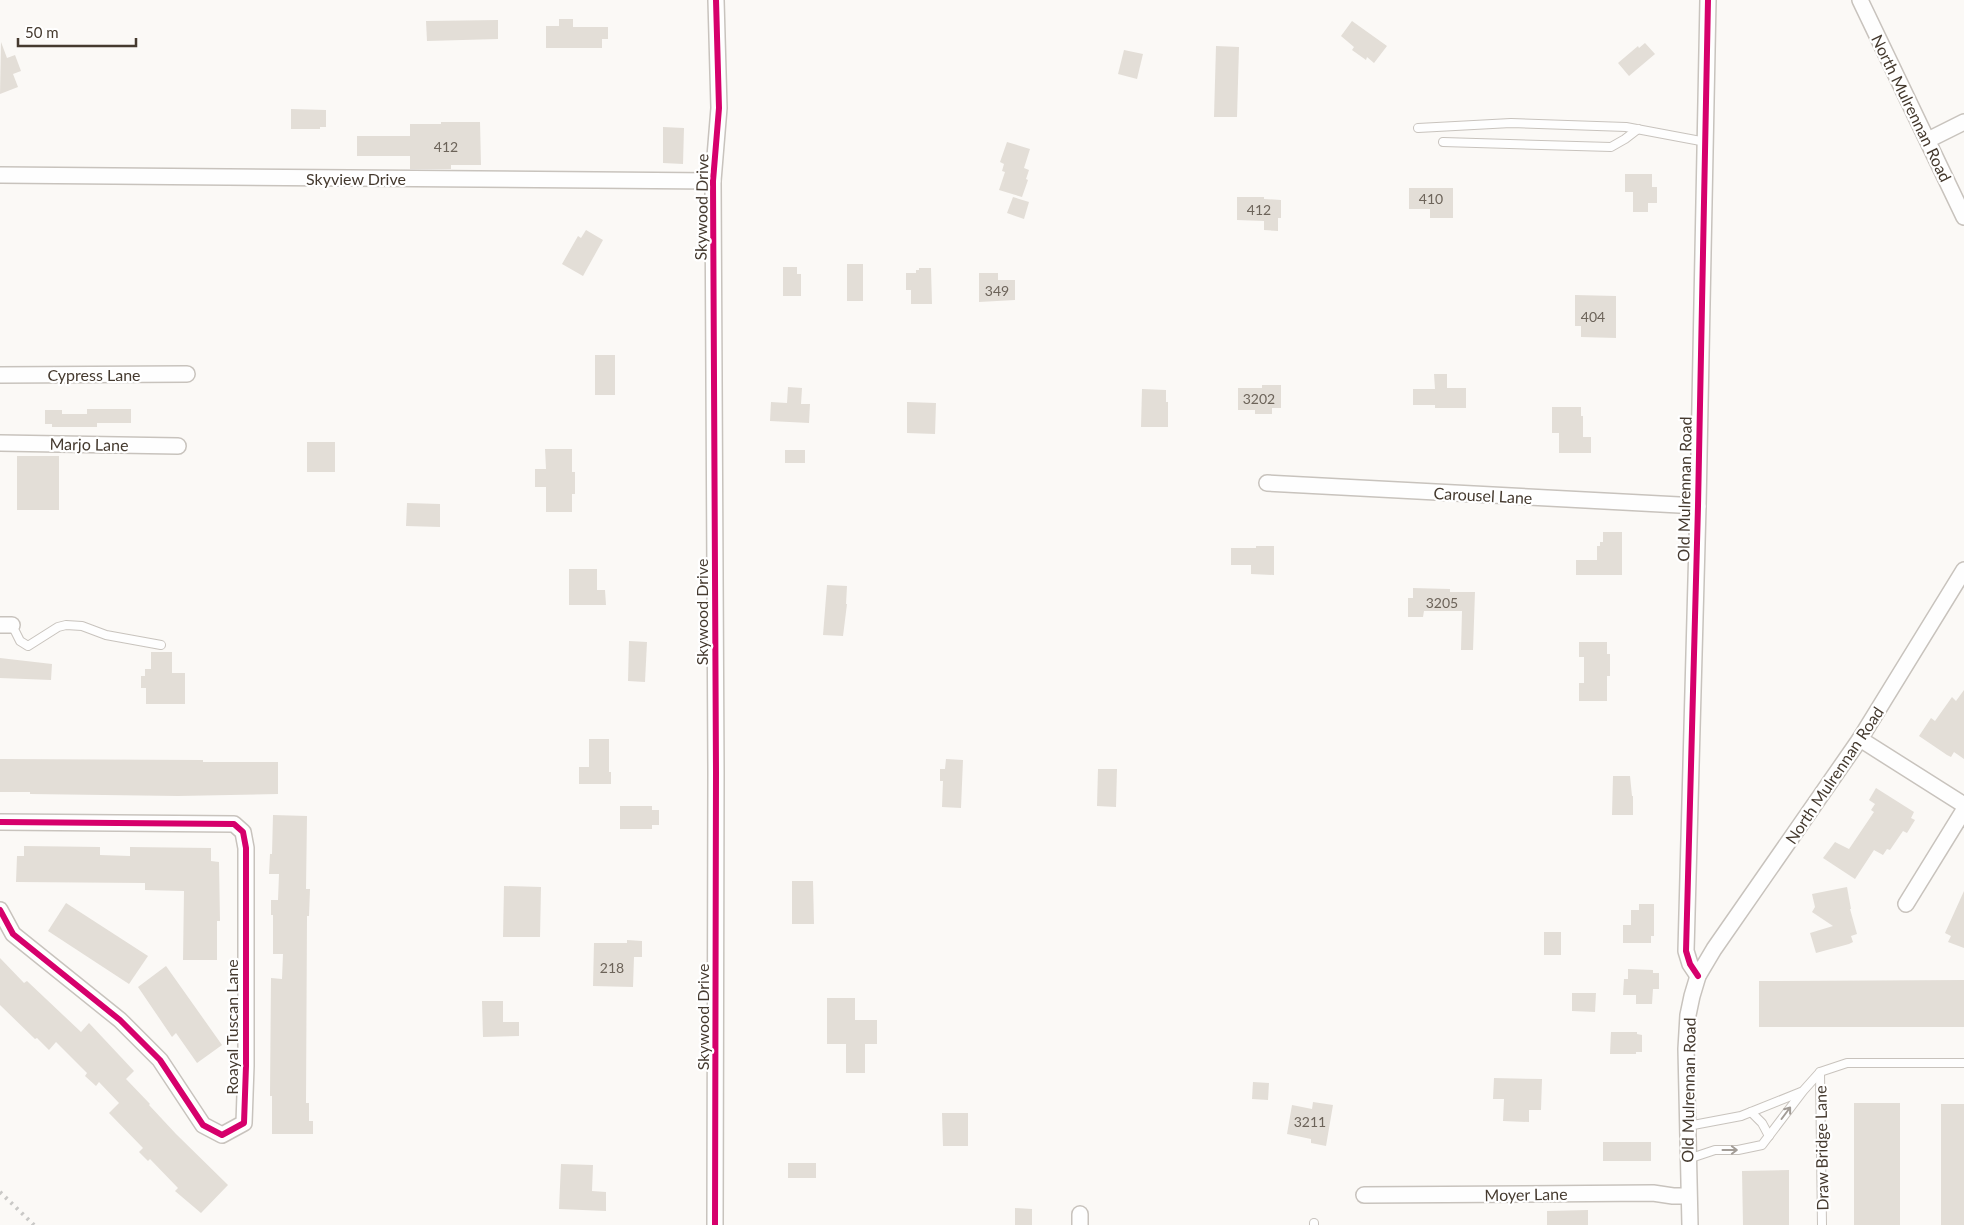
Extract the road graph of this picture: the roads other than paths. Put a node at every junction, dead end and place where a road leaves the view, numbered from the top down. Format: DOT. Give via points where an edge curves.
graph roads {
  1 [pos="716,0"];
  2 [pos="1708,0"];
  3 [pos="1860,0"];
  4 [pos="1964,122"];
  5 [pos="1418,128"];
  6 [pos="1638,129"];
  7 [pos="1928,140"];
  8 [pos="1443,142"];
  9 [pos="1706,142"];
  10 [pos="0,175"];
  11 [pos="713,181"];
  12 [pos="1964,217"];
  13 [pos="187,374"];
  14 [pos="0,375"];
  15 [pos="0,443"];
  16 [pos="178,446"];
  17 [pos="1267,483"];
  18 [pos="1698,506"];
  19 [pos="1964,570"];
  20 [pos="6,625"];
  21 [pos="161,645"];
  22 [pos="1860,739"];
  23 [pos="1964,805"];
  24 [pos="1964,810"];
  25 [pos="0,822"];
  26 [pos="1906,904"];
  27 [pos="0,910"];
  28 [pos="1698,976"];
  29 [pos="1964,1063"];
  30 [pos="1820,1072"];
  31 [pos="1803,1091"];
  32 [pos="1752,1112"];
  33 [pos="1688,1126"];
  34 [pos="1769,1136"];
  35 [pos="1687,1159"];
  36 [pos="1364,1195"];
  37 [pos="1688,1196"];
  38 [pos="715,1225"];
  39 [pos="1690,1225"];
  40 [pos="1822,1225"];
  1 -- 11 [label="street, Skywood Drive" via="719,108"];
  2 -- 9 [label="street, Old Mulrennan Road"];
  3 -- 7 [label="street, North Mulrennan Road"];
  4 -- 7 [label="street"];
  5 -- 6 [label="lane" via="1511,122"];
  6 -- 8 [label="lane" via="1611,147"];
  6 -- 9 [label="lane"];
  7 -- 12 [label="street, North Mulrennan Road"];
  9 -- 18 [label="street, Old Mulrennan Road"];
  10 -- 11 [label="street, Skyview Drive"];
  11 -- 38 [label="street, Skywood Drive"];
  13 -- 14 [label="street, Cypress Lane"];
  15 -- 16 [label="street, Marjo Lane"];
  17 -- 18 [label="street, Carousel Lane"];
  18 -- 28 [label="street, Old Mulrennan Road" via="1686,951"];
  19 -- 22 [label="street, North Mulrennan Road"];
  20 -- 21 [label="lane" via="28,646 66,625"];
  22 -- 23 [label="street"];
  22 -- 28 [label="street, North Mulrennan Road"];
  24 -- 26 [label="street"];
  25 -- 27 [label="street, Roayal Tuscan Lane" via="234,824 243,832 246,848 244,1123 222,1135 203,1125 160,1060 120,1020 12,934"];
  28 -- 33 [label="street, Old Mulrennan Road" via="1688,1015"];
  29 -- 30 [label="lane" via="1847,1063"];
  30 -- 31 [label="lane"];
  30 -- 40 [label="lane, Draw Bridge Lane"];
  31 -- 32 [label="lane"];
  34 -- 31 [label="lane, one-way"];
  32 -- 33 [label="lane"];
  32 -- 34 [label="lane"];
  33 -- 35 [label="street, Old Mulrennan Road"];
  35 -- 34 [label="lane, one-way" via="1715,1150 1762,1146"];
  35 -- 37 [label="street, Old Mulrennan Road"];
  36 -- 37 [label="street, Moyer Lane" via="1653,1192"];
  37 -- 39 [label="street, Old Mulrennan Road"];
}
